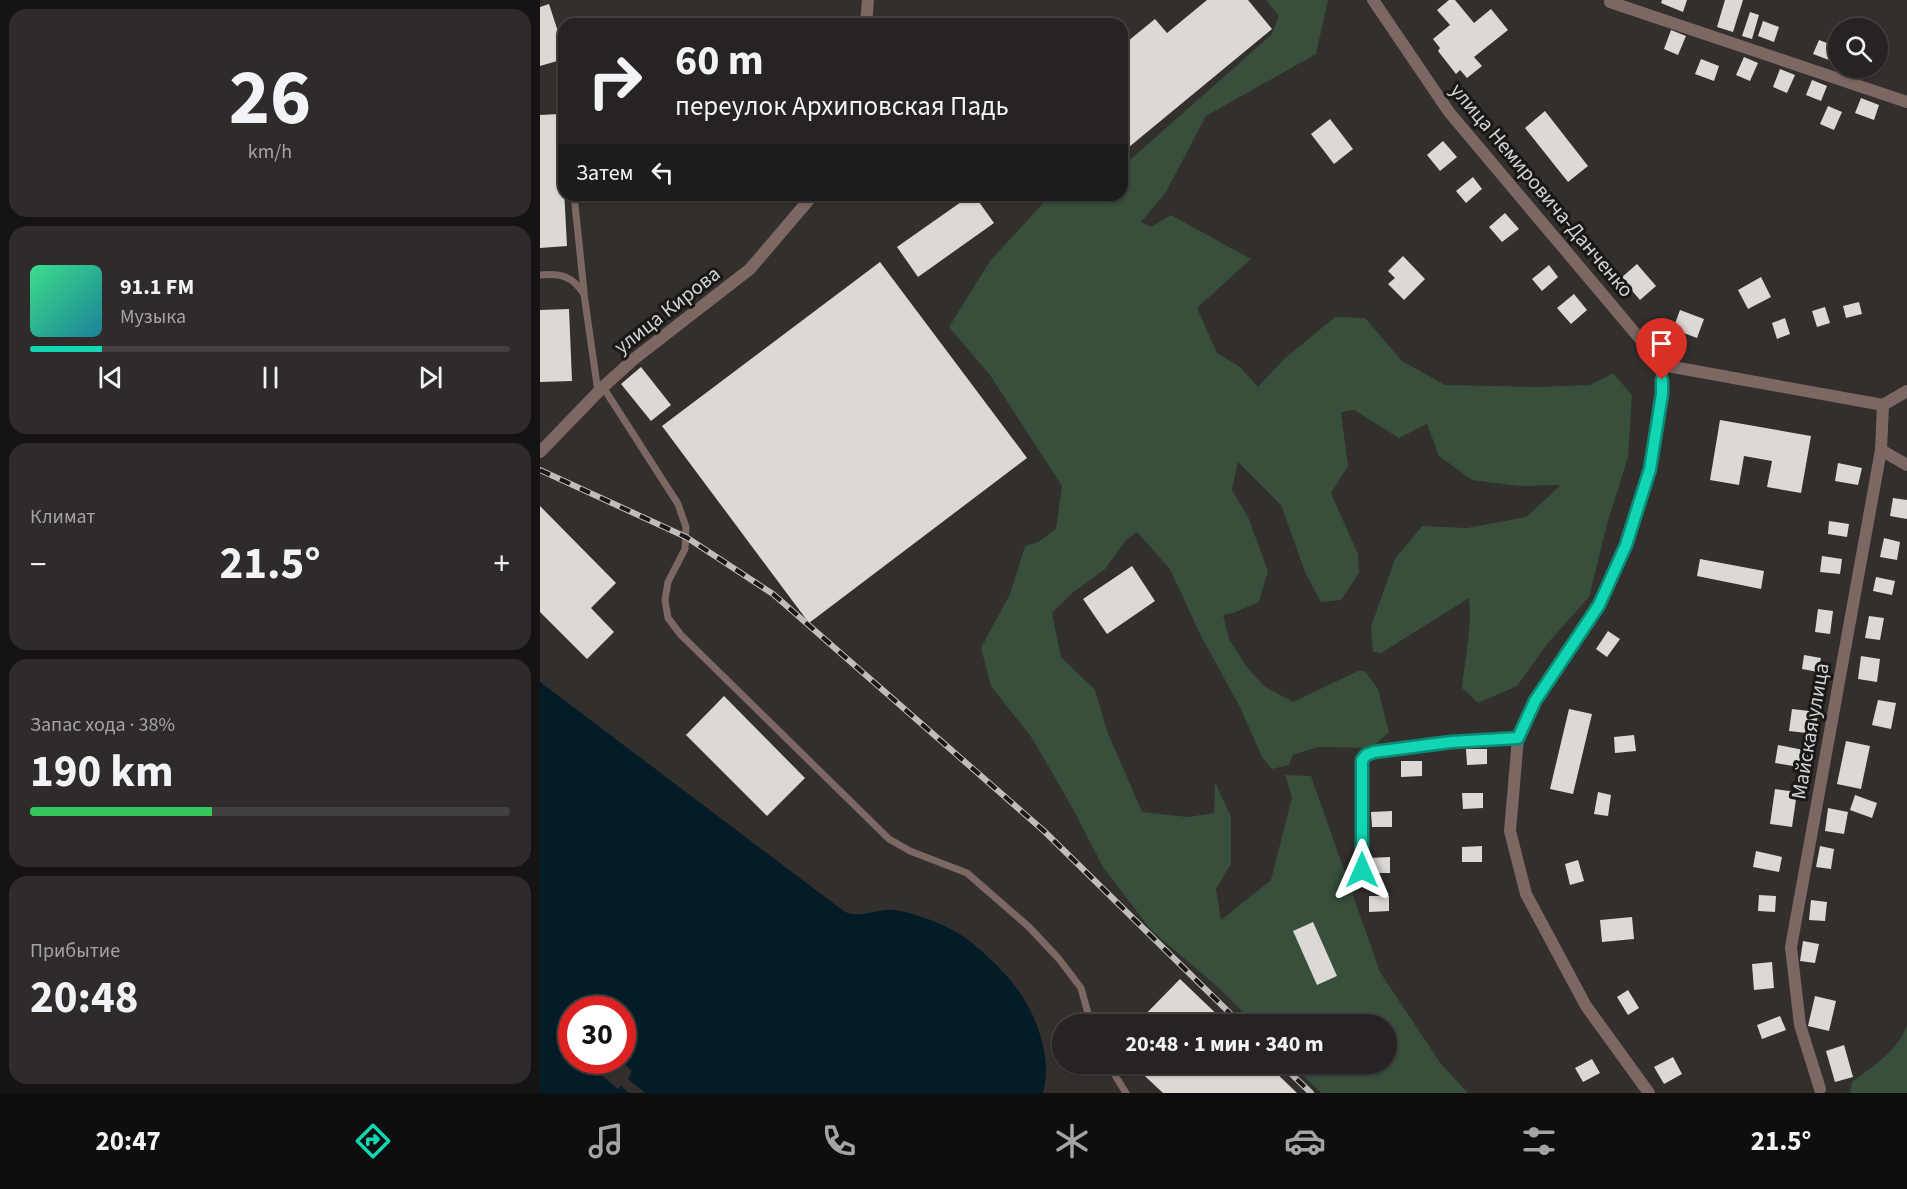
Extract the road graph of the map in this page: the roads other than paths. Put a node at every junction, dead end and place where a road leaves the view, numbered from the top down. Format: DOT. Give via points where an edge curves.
graph roads {
  1 [pos="868,0"];
  2 [pos="1373,0"];
  3 [pos="1610,2"];
  4 [pos="866,18"];
  5 [pos="1907,102"];
  6 [pos="575,201"];
  7 [pos="808,201"];
  8 [pos="540,275"];
  9 [pos="584,294"];
  10 [pos="1662,365"];
  11 [pos="601,389"];
  12 [pos="1907,391"];
  13 [pos="1883,405"];
  14 [pos="1881,450"];
  15 [pos="540,452"];
  16 [pos="1907,465"];
  17 [pos="1518,738"];
  18 [pos="1362,870"];
  19 [pos="1088,1014"];
  20 [pos="1114,1074"];
  21 [pos="1820,1089"];
  22 [pos="1126,1093"];
  23 [pos="1649,1093"];
  1 -- 4 [label="street"];
  2 -- 10 [label="street, улица Немировича-Данченко" via="1449,112"];
  3 -- 5 [label="street"];
  6 -- 9 [label="lane"];
  7 -- 11 [label="street, улица Кирова" via="750,269"];
  8 -- 9 [label="lane" via="568,277 577,282"];
  9 -- 11 [label="lane"];
  10 -- 13 [label="street"];
  10 -- 17 [label="street" via="1662,394 1650,469 1626,545 1599,605 1535,701"];
  11 -- 15 [label="street, улица Кирова"];
  11 -- 19 [label="lane" via="678,504 686,527 685,549 668,582 665,600 668,618 681,635 889,839 967,873 1029,927 1081,988"];
  12 -- 13 [label="street"];
  13 -- 14 [label="street, Майская улица"];
  14 -- 16 [label="street"];
  14 -- 21 [label="street, Майская улица" via="1791,947 1800,1025"];
  17 -- 18 [label="street" via="1451,742 1366,755 1362,760"];
  17 -- 23 [label="street" via="1510,831 1526,894 1586,1005"];
  20 -- 22 [label="lane"];
}
